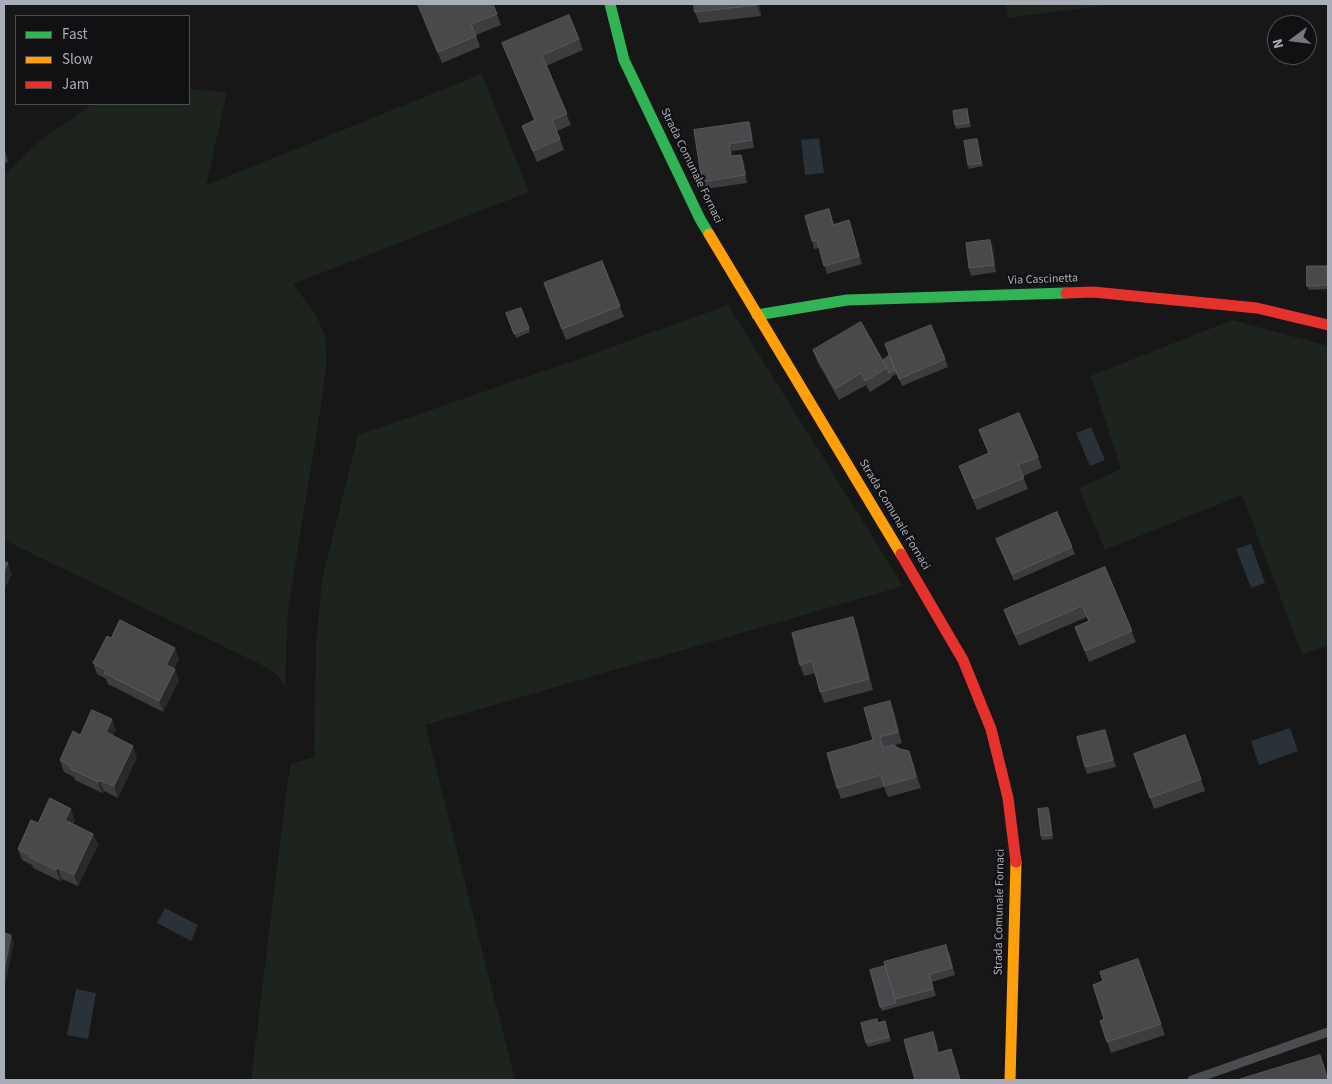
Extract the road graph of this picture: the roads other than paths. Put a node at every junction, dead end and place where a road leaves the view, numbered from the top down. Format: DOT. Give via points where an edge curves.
graph roads {
  1 [pos="610,4"];
  2 [pos="757,315"];
  3 [pos="1328,325"];
  4 [pos="1328,1032"];
  5 [pos="1010,1080"];
  6 [pos="1192,1080"];
  1 -- 2 [label="street, Strada Comunale Fornaci" via="624,60 700,219"];
  2 -- 3 [label="street, Via Cascinetta" via="848,300 1093,292 1257,308"];
  2 -- 5 [label="street, Strada Comunale Fornaci" via="963,660 991,730 1008,798 1016,855"];
  4 -- 6 [label="lane"];
}
